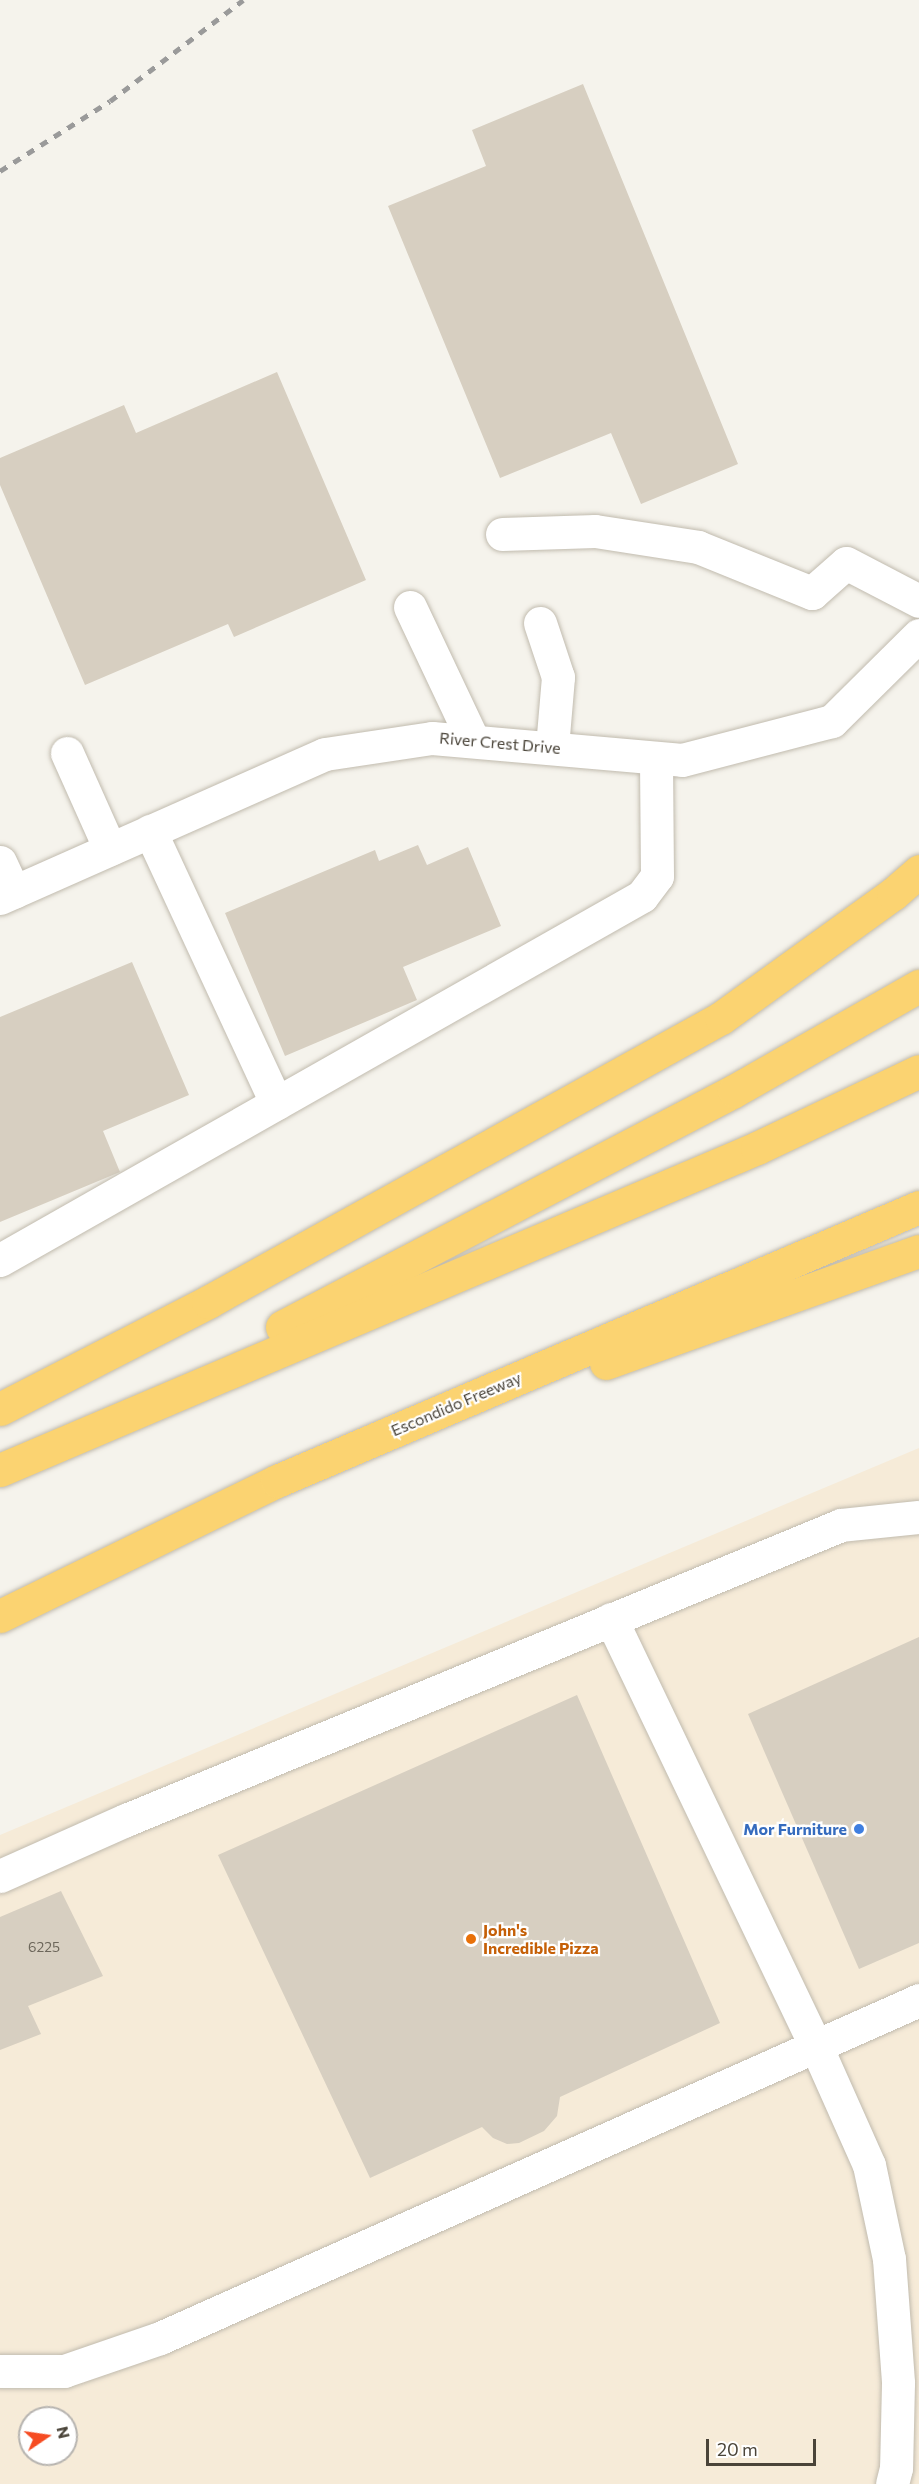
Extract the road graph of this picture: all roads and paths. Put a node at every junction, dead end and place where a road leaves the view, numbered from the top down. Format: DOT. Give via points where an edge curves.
graph roads {
  1 [pos="502,534"];
  2 [pos="919,601"];
  3 [pos="410,607"];
  4 [pos="540,623"];
  5 [pos="919,635"];
  6 [pos="473,740"];
  7 [pos="552,747"];
  8 [pos="67,753"];
  9 [pos="656,758"];
  10 [pos="150,831"];
  11 [pos="110,849"];
  12 [pos="0,862"];
  13 [pos="919,871"];
  14 [pos="7,895"];
  15 [pos="919,986"];
  16 [pos="919,1071"];
  17 [pos="276,1103"];
  18 [pos="919,1207"];
  19 [pos="919,1251"];
  20 [pos="0,1260"];
  21 [pos="0,1409"];
  22 [pos="74,1437"];
  23 [pos="0,1470"];
  24 [pos="277,1481"];
  25 [pos="919,1517"];
  26 [pos="0,1616"];
  27 [pos="611,1619"];
  28 [pos="0,1876"];
  29 [pos="919,2000"];
  30 [pos="816,2046"];
  31 [pos="0,2371"];
  32 [pos="892,2484"];
  1 -- 2 [label="street" via="595,531 698,547 812,593 846,563"];
  3 -- 6 [label="street"];
  4 -- 7 [label="street" via="558,677"];
  5 -- 9 [label="street, River Crest Drive" via="832,721 682,760"];
  6 -- 7 [label="street, River Crest Drive"];
  6 -- 10 [label="street, River Crest Drive" via="432,738 325,754"];
  7 -- 9 [label="street, River Crest Drive"];
  8 -- 11 [label="street"];
  9 -- 17 [label="street" via="657,876 642,896"];
  10 -- 11 [label="street, River Crest Drive"];
  10 -- 17 [label="street"];
  11 -- 14 [label="street, River Crest Drive"];
  12 -- 14 [label="street"];
  13 -- 21 [label="highway" via="721,1018 208,1302"];
  15 -- 22 [label="highway" via="723,1096"];
  16 -- 22 [label="highway" via="757,1148"];
  17 -- 20 [label="street"];
  18 -- 24 [label="highway, Escondido Freeway"];
  19 -- 24 [label="highway"];
  22 -- 23 [label="highway"];
  24 -- 26 [label="highway, Escondido Freeway"];
  25 -- 27 [label="street" via="841,1525"];
  27 -- 28 [label="street"];
  27 -- 30 [label="street"];
  29 -- 30 [label="street"];
  30 -- 31 [label="street" via="160,2338 64,2372"];
  30 -- 32 [label="street" via="868,2165 889,2259 898,2383 896,2468"];
}
